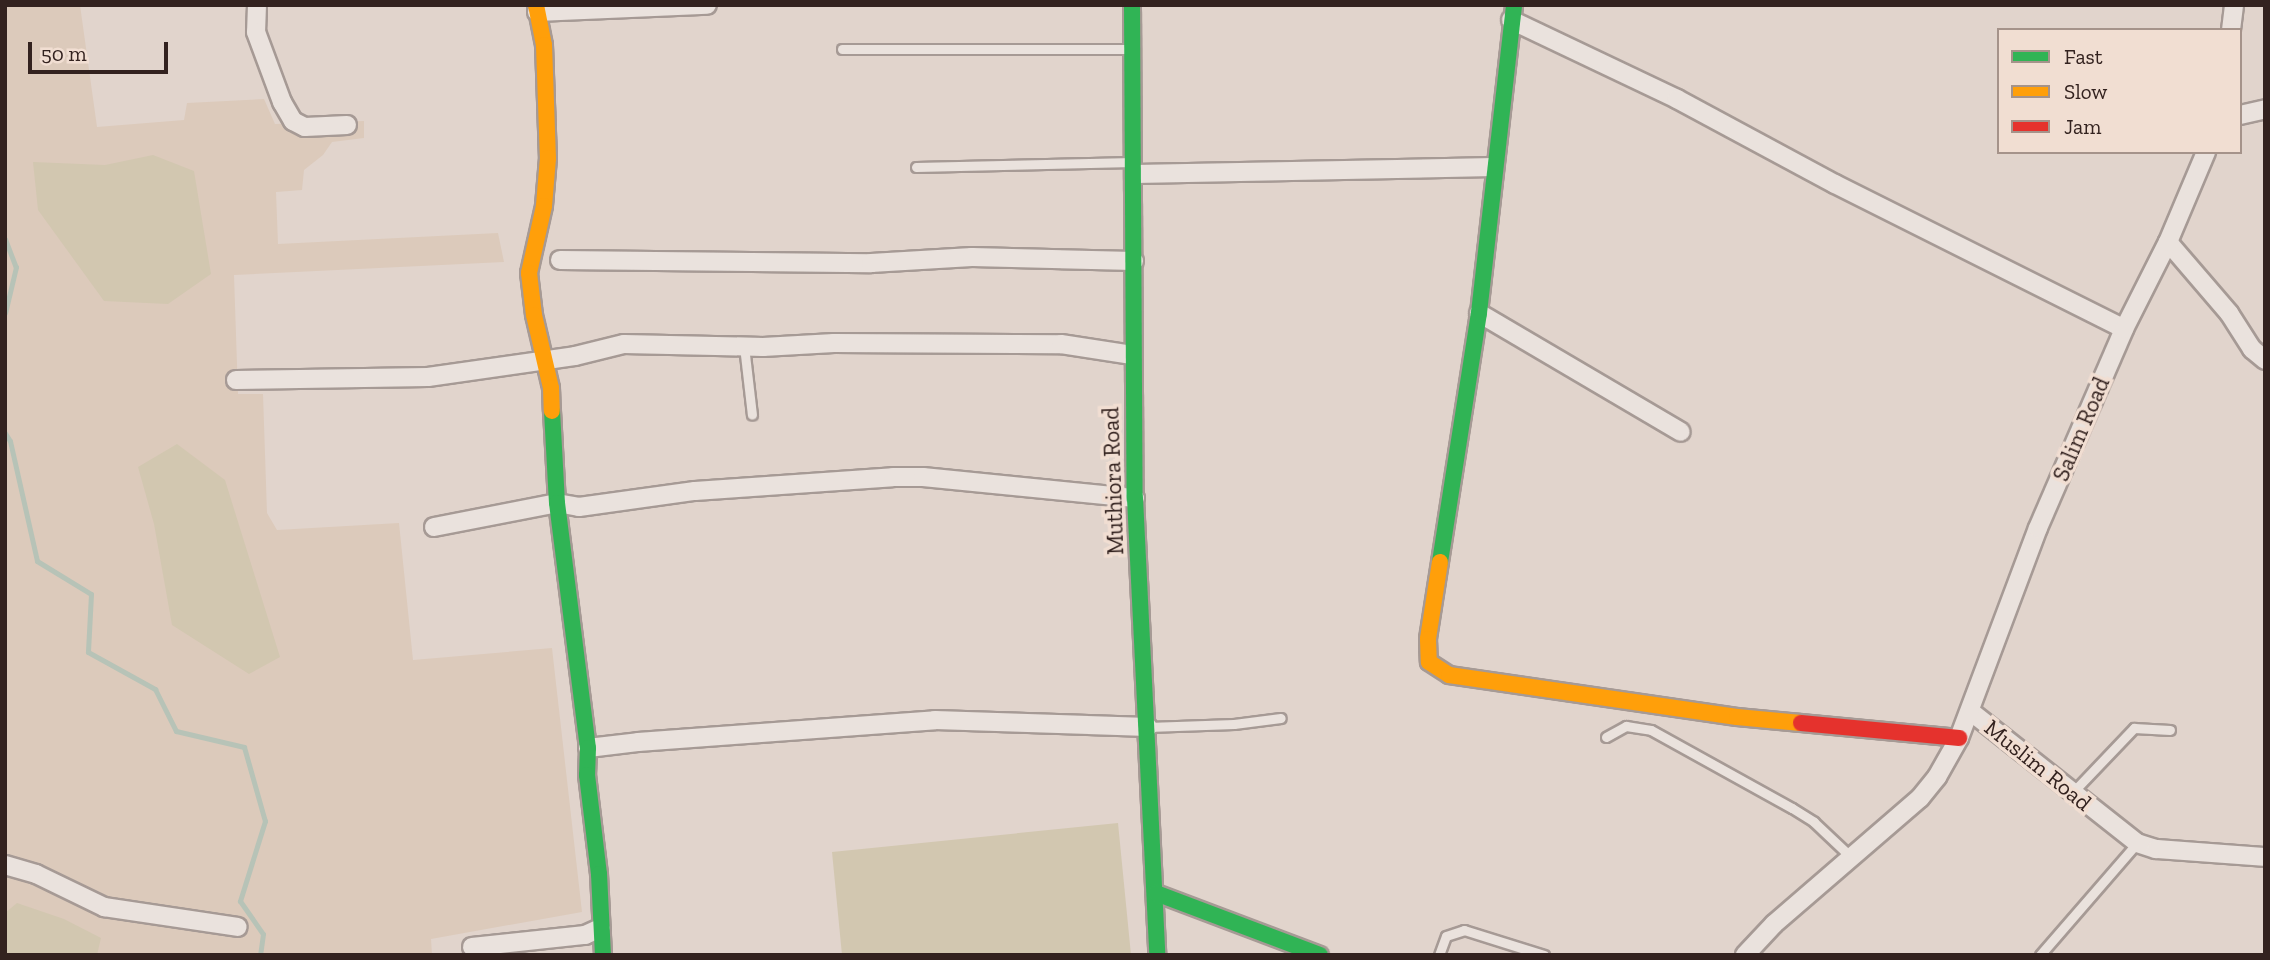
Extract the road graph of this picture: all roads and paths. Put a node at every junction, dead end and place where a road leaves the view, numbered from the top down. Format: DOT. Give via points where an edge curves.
graph roads {
  1 [pos="257,5"];
  2 [pos="707,5"];
  3 [pos="1132,5"];
  4 [pos="2234,5"];
  5 [pos="537,8"];
  6 [pos="1513,13"];
  7 [pos="2231,28"];
  8 [pos="1133,48"];
  9 [pos="842,49"];
  10 [pos="2265,109"];
  11 [pos="2242,115"];
  12 [pos="347,125"];
  13 [pos="2205,154"];
  14 [pos="916,167"];
  15 [pos="1494,167"];
  16 [pos="1135,168"];
  17 [pos="2168,242"];
  18 [pos="560,260"];
  19 [pos="1133,261"];
  20 [pos="1479,313"];
  21 [pos="2124,329"];
  22 [pos="744,346"];
  23 [pos="1132,355"];
  24 [pos="2265,360"];
  25 [pos="545,361"];
  26 [pos="236,380"];
  27 [pos="752,415"];
  28 [pos="1681,432"];
  29 [pos="1135,498"];
  30 [pos="558,503"];
  31 [pos="434,527"];
  32 [pos="1970,711"];
  33 [pos="1280,718"];
  34 [pos="1148,727"];
  35 [pos="2170,730"];
  36 [pos="1606,737"];
  37 [pos="1959,738"];
  38 [pos="587,748"];
  39 [pos="2071,793"];
  40 [pos="2137,844"];
  41 [pos="2265,857"];
  42 [pos="1852,858"];
  43 [pos="5,865"];
  44 [pos="1156,893"];
  45 [pos="238,927"];
  46 [pos="601,928"];
  47 [pos="472,947"];
  48 [pos="603,955"];
  49 [pos="1157,955"];
  50 [pos="1320,955"];
  51 [pos="1439,955"];
  52 [pos="1544,955"];
  53 [pos="1745,955"];
  54 [pos="2040,955"];
  1 -- 12 [label="street" via="256,32 293,121 305,127"];
  2 -- 5 [label="street"];
  3 -- 8 [label="street, Muthiora Road"];
  4 -- 7 [label="street"];
  5 -- 25 [label="street" via="544,45 548,159 544,206 529,273"];
  6 -- 15 [label="street"];
  6 -- 21 [label="street" via="1835,184"];
  8 -- 9 [label="lane"];
  8 -- 16 [label="street, Muthiora Road"];
  10 -- 11 [label="street"];
  13 -- 17 [label="street, Salim Road"];
  14 -- 16 [label="lane"];
  15 -- 16 [label="street"];
  15 -- 20 [label="street"];
  16 -- 19 [label="street, Muthiora Road"];
  17 -- 21 [label="street, Salim Road"];
  17 -- 24 [label="street"];
  18 -- 19 [label="street" via="872,263 972,257"];
  19 -- 23 [label="street, Muthiora Road"];
  20 -- 28 [label="street"];
  20 -- 37 [label="street" via="1428,639 1427,654 1434,668 1448,675 1737,717"];
  21 -- 32 [label="street, Salim Road" via="2038,528"];
  22 -- 23 [label="street" via="1061,344"];
  22 -- 25 [label="street" via="624,344"];
  22 -- 27 [label="lane"];
  23 -- 29 [label="street, Muthiora Road"];
  25 -- 26 [label="street" via="428,377"];
  25 -- 30 [label="street"];
  29 -- 30 [label="street" via="893,477 695,491 579,507"];
  29 -- 34 [label="street, Muthiora Road"];
  30 -- 31 [label="street"];
  30 -- 38 [label="street"];
  32 -- 37 [label="street, Muslim Road"];
  32 -- 39 [label="street, Muslim Road"];
  33 -- 34 [label="lane"];
  34 -- 38 [label="street" via="935,720"];
  34 -- 44 [label="street, Muthiora Road"];
  35 -- 39 [label="lane" via="2134,728"];
  36 -- 42 [label="lane" via="1626,726 1651,730 1814,822"];
  37 -- 42 [label="street, Muslim Road" via="1920,798"];
  38 -- 46 [label="street"];
  39 -- 40 [label="street, Muslim Road"];
  40 -- 41 [label="street, Muslim Road"];
  40 -- 54 [label="lane"];
  42 -- 53 [label="street, Muslim Road"];
  43 -- 45 [label="street" via="36,874 104,907"];
  44 -- 49 [label="street, Muthiora Road"];
  44 -- 50 [label="street"];
  46 -- 47 [label="street" via="585,936"];
  46 -- 48 [label="street"];
  51 -- 52 [label="lane" via="1446,936 1464,930"];
}
